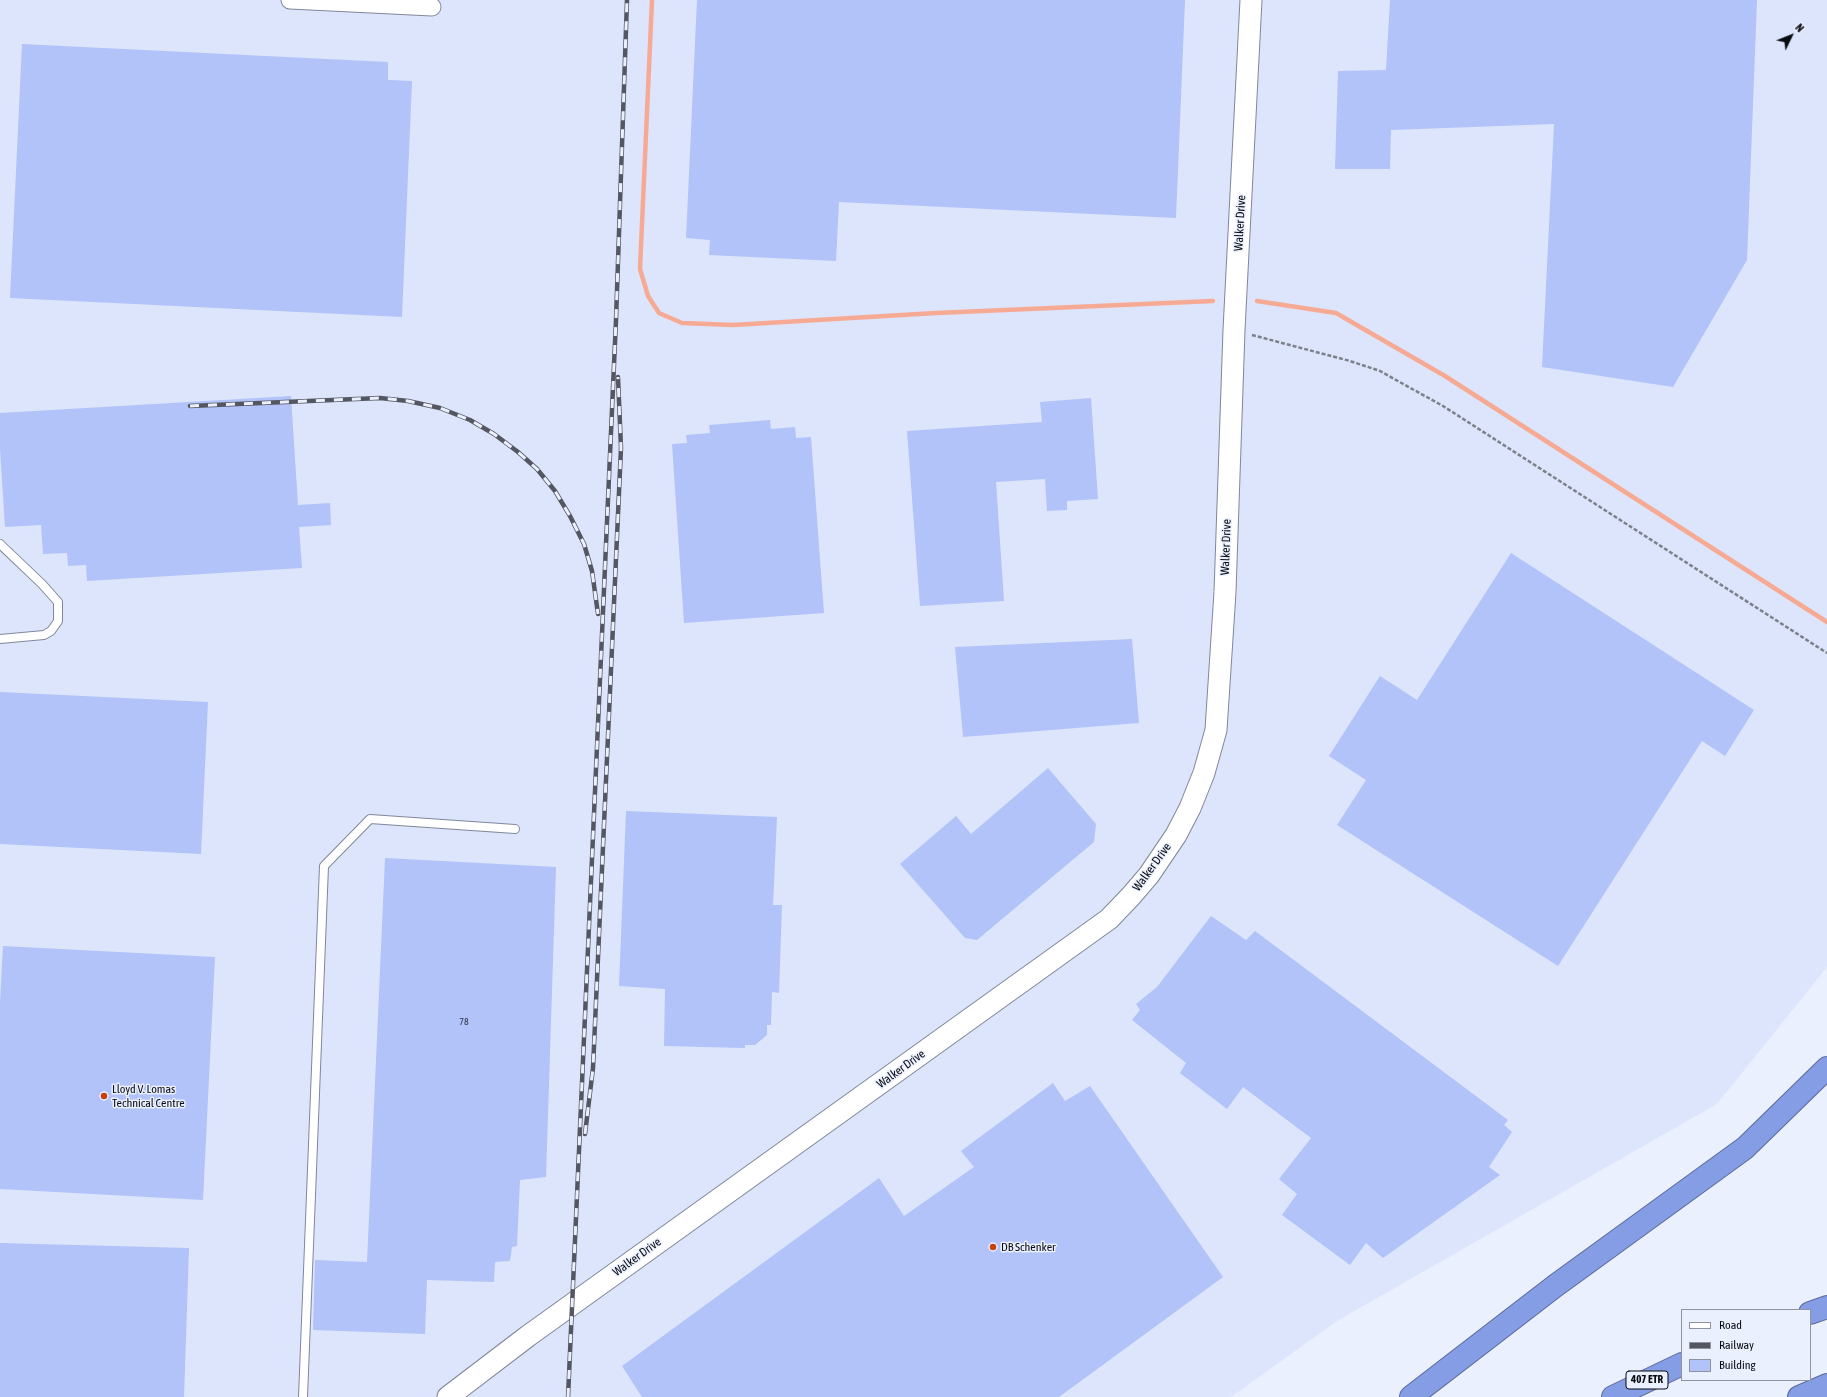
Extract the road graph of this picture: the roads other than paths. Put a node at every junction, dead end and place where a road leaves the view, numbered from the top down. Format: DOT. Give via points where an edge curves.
graph roads {
  1 [pos="290,0"];
  2 [pos="1251,0"];
  3 [pos="434,4"];
  4 [pos="0,544"];
  5 [pos="0,639"];
  6 [pos="516,829"];
  7 [pos="1827,1068"];
  8 [pos="1827,1307"];
  9 [pos="1811,1313"];
  10 [pos="1681,1364"];
  11 [pos="1827,1385"];
  12 [pos="303,1397"];
  13 [pos="448,1397"];
  14 [pos="1411,1397"];
  15 [pos="1613,1397"];
  16 [pos="1799,1397"];
  1 -- 3 [label="street"];
  2 -- 13 [label="street, Walker Drive" via="1234,330 1225,592 1216,730 1204,773 1176,835 1149,875 1109,919 656,1244"];
  4 -- 5 [label="lane" via="58,602 58,621 51,631 44,635"];
  6 -- 12 [label="lane" via="370,819 324,866"];
  7 -- 14 [label="highway" via="1745,1148 1555,1286"];
  8 -- 9 [label="highway"];
  10 -- 15 [label="highway, 407 ETR"];
  11 -- 16 [label="highway"];
}
